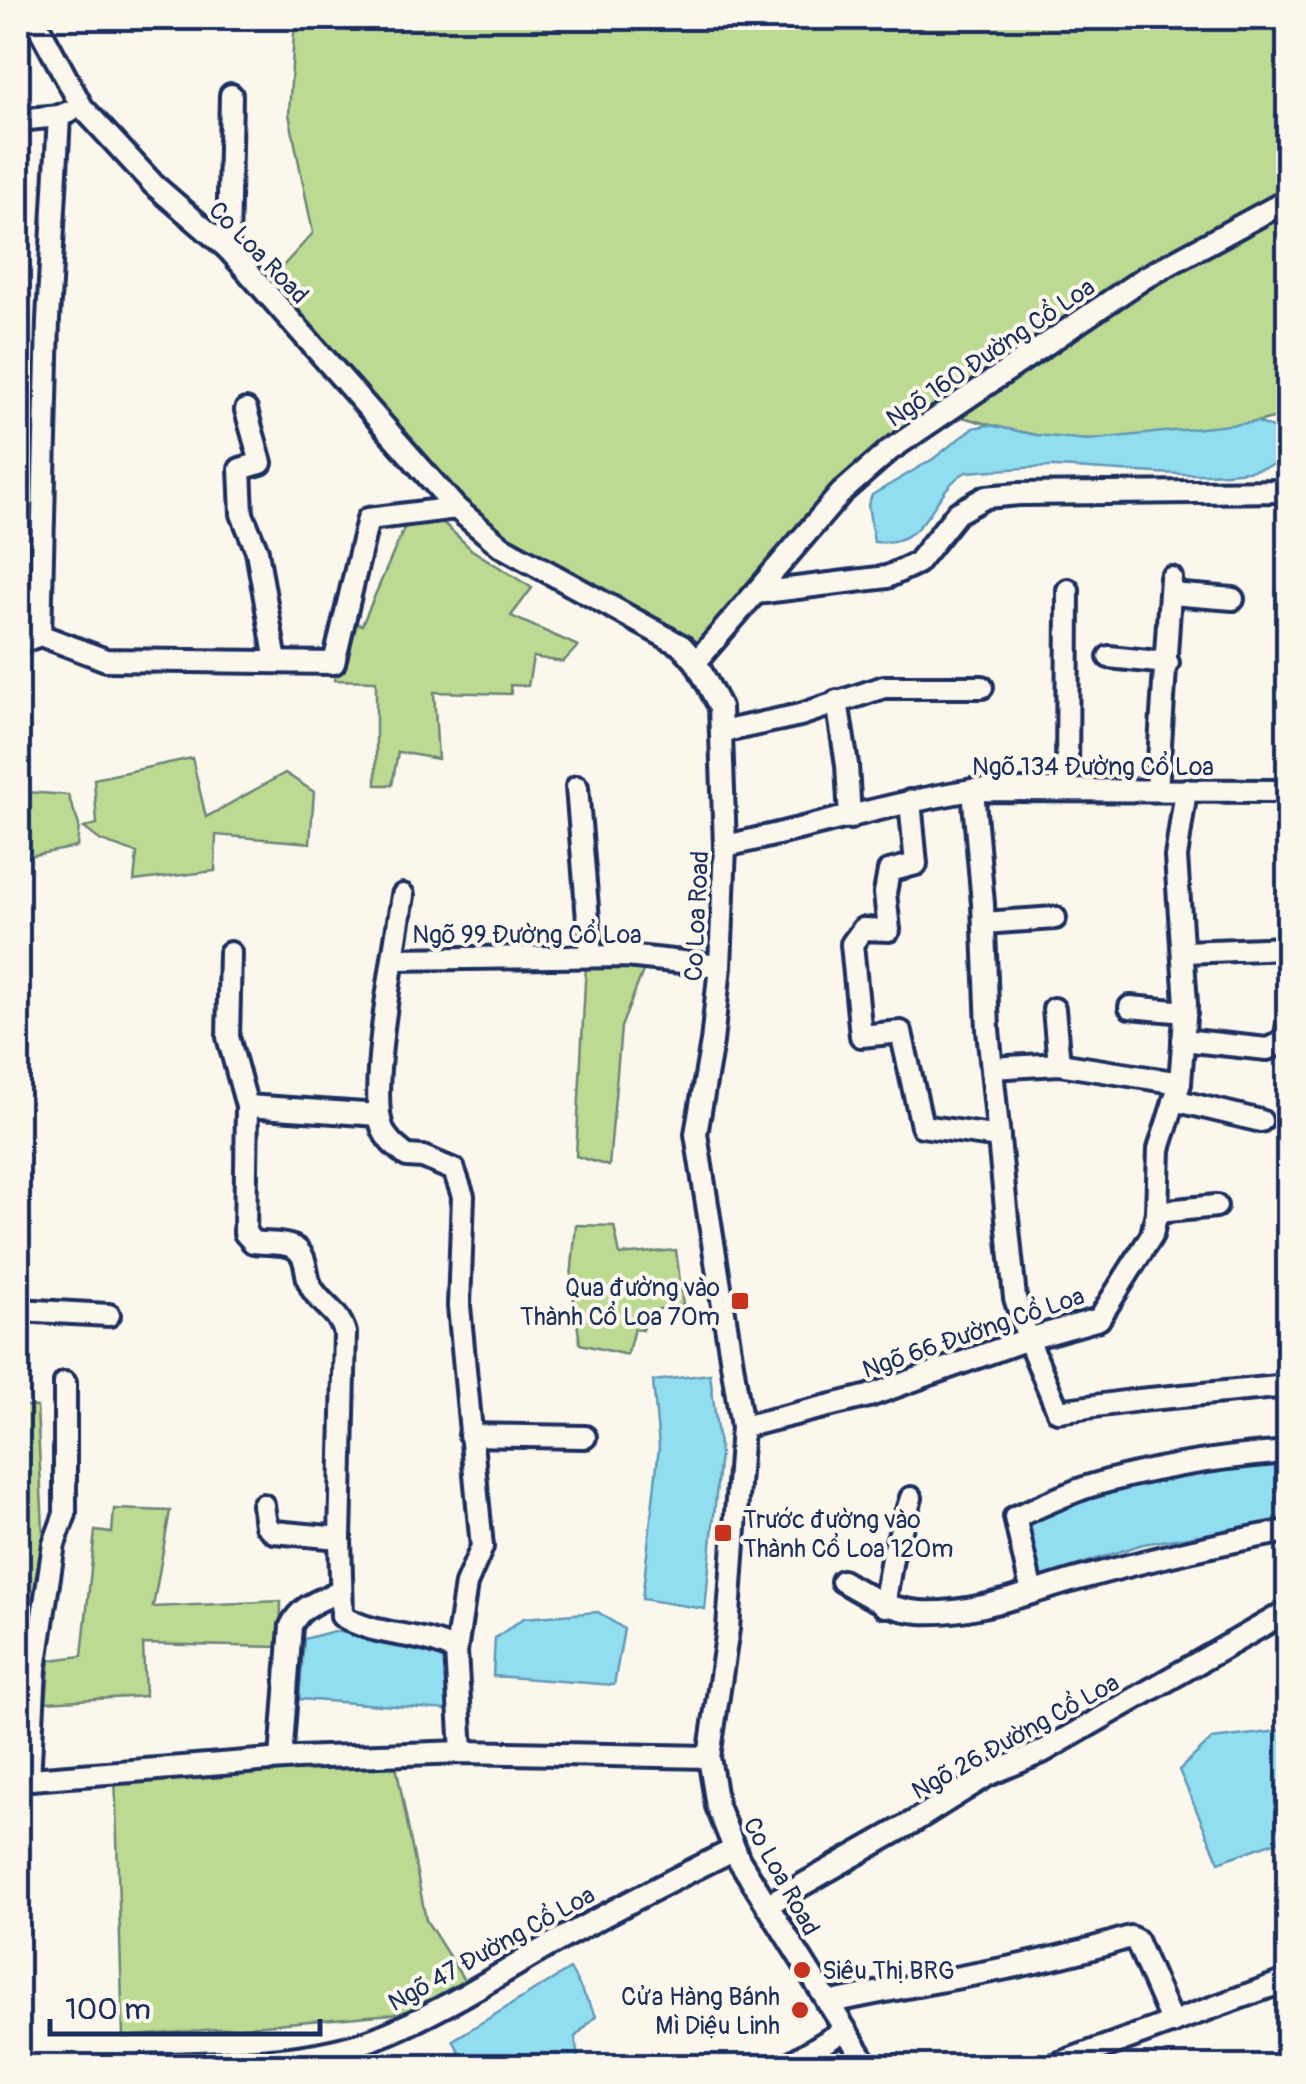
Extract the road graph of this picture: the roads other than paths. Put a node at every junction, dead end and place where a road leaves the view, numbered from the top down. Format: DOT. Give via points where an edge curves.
graph roads {
  1 [pos="34,18"];
  2 [pos="231,96"];
  3 [pos="82,107"];
  4 [pos="59,116"];
  5 [pos="18,120"];
  6 [pos="1288,200"];
  7 [pos="228,248"];
  8 [pos="246,410"];
  9 [pos="1288,491"];
  10 [pos="456,508"];
  11 [pos="1068,590"];
  12 [pos="756,592"];
  13 [pos="1233,599"];
  14 [pos="40,635"];
  15 [pos="18,644"];
  16 [pos="1109,657"];
  17 [pos="276,662"];
  18 [pos="696,662"];
  19 [pos="1168,664"];
  20 [pos="982,686"];
  21 [pos="837,701"];
  22 [pos="721,732"];
  23 [pos="577,787"];
  24 [pos="973,790"];
  25 [pos="1067,790"];
  26 [pos="1156,790"];
  27 [pos="1186,790"];
  28 [pos="1288,791"];
  29 [pos="910,801"];
  30 [pos="850,818"];
  31 [pos="725,846"];
  32 [pos="403,895"];
  33 [pos="1054,918"];
  34 [pos="984,923"];
  35 [pos="1288,948"];
  36 [pos="1184,952"];
  37 [pos="230,953"];
  38 [pos="591,956"];
  39 [pos="394,960"];
  40 [pos="720,966"];
  41 [pos="1130,1008"];
  42 [pos="1054,1009"];
  43 [pos="1186,1012"];
  44 [pos="1288,1026"];
  45 [pos="1183,1040"];
  46 [pos="1059,1064"];
  47 [pos="992,1068"];
  48 [pos="1177,1092"];
  49 [pos="247,1106"];
  50 [pos="379,1115"];
  51 [pos="1261,1120"];
  52 [pos="1000,1137"];
  53 [pos="1216,1206"];
  54 [pos="1157,1212"];
  55 [pos="18,1310"];
  56 [pos="109,1315"];
  57 [pos="1028,1339"];
  58 [pos="64,1383"];
  59 [pos="1288,1386"];
  60 [pos="742,1427"];
  61 [pos="470,1436"];
  62 [pos="586,1438"];
  63 [pos="1288,1452"];
  64 [pos="911,1498"];
  65 [pos="263,1506"];
  66 [pos="1288,1531"];
  67 [pos="340,1538"];
  68 [pos="842,1581"];
  69 [pos="340,1591"];
  70 [pos="1032,1593"];
  71 [pos="884,1606"];
  72 [pos="1288,1610"];
  73 [pos="456,1651"];
  74 [pos="462,1752"];
  75 [pos="709,1757"];
  76 [pos="281,1759"];
  77 [pos="23,1780"];
  78 [pos="735,1849"];
  79 [pos="767,1906"];
  80 [pos="1288,1980"];
  81 [pos="828,2002"];
  82 [pos="1172,2023"];
  83 [pos="845,2030"];
  84 [pos="142,2066"];
  85 [pos="786,2066"];
  86 [pos="868,2066"];
  87 [pos="1052,2066"];
  1 -- 3 [label="street, Co Loa Road"];
  2 -- 7 [label="street"];
  3 -- 4 [label="street"];
  3 -- 7 [label="street, Co Loa Road" via="154,185"];
  4 -- 5 [label="street"];
  4 -- 14 [label="street"];
  6 -- 12 [label="street, Ngõ 160 Đường Cổ Loa" via="1144,278 890,450 841,492"];
  7 -- 10 [label="street, Co Loa Road"];
  8 -- 17 [label="street" via="261,462 240,469 242,514 257,551"];
  9 -- 12 [label="street" via="986,498 958,514 918,563 887,578"];
  10 -- 17 [label="street" via="368,519 334,663"];
  10 -- 18 [label="street, Co Loa Road" via="501,546 682,646"];
  11 -- 25 [label="street"];
  12 -- 18 [label="street, Ngõ 160 Đường Cổ Loa"];
  13 -- 19 [label="street" via="1171,586"];
  14 -- 15 [label="street"];
  14 -- 17 [label="street" via="106,660"];
  16 -- 19 [label="street"];
  18 -- 22 [label="street, Co Loa Road" via="720,707"];
  19 -- 26 [label="street"];
  20 -- 21 [label="street" via="884,687"];
  21 -- 22 [label="street"];
  21 -- 30 [label="street"];
  22 -- 31 [label="street, Co Loa Road"];
  23 -- 38 [label="street"];
  24 -- 25 [label="street, Ngõ 134 Đường Cổ Loa"];
  24 -- 29 [label="street, Ngõ 134 Đường Cổ Loa"];
  24 -- 34 [label="street"];
  25 -- 26 [label="street, Ngõ 134 Đường Cổ Loa"];
  26 -- 27 [label="street, Ngõ 134 Đường Cổ Loa"];
  27 -- 28 [label="street, Ngõ 134 Đường Cổ Loa"];
  27 -- 36 [label="street, Ngõ 66 Đường Cổ Loa" via="1176,857"];
  29 -- 30 [label="street, Ngõ 134 Đường Cổ Loa"];
  29 -- 52 [label="street" via="916,864 888,872 889,930 862,928 852,944 861,1036 901,1032 922,1126"];
  30 -- 31 [label="street, Ngõ 134 Đường Cổ Loa"];
  31 -- 40 [label="street, Co Loa Road"];
  32 -- 39 [label="street"];
  33 -- 34 [label="street"];
  34 -- 47 [label="street"];
  35 -- 36 [label="street"];
  36 -- 43 [label="street, Ngõ 66 Đường Cổ Loa"];
  37 -- 49 [label="street" via="228,1037"];
  38 -- 39 [label="street, Ngõ 99 Đường Cổ Loa"];
  38 -- 40 [label="street, Ngõ 99 Đường Cổ Loa"];
  39 -- 50 [label="street"];
  40 -- 60 [label="street, Co Loa Road" via="696,1134"];
  41 -- 43 [label="street"];
  42 -- 46 [label="street"];
  43 -- 45 [label="street, Ngõ 66 Đường Cổ Loa"];
  44 -- 45 [label="street" via="1284,1042 1267,1049"];
  45 -- 48 [label="street, Ngõ 66 Đường Cổ Loa"];
  46 -- 47 [label="street"];
  46 -- 48 [label="street"];
  47 -- 52 [label="street"];
  48 -- 51 [label="street"];
  48 -- 54 [label="street, Ngõ 66 Đường Cổ Loa" via="1159,1149"];
  49 -- 50 [label="street"];
  49 -- 67 [label="street" via="246,1236 298,1250 310,1285 340,1317 345,1333"];
  50 -- 61 [label="street" via="383,1132 407,1156 454,1170 462,1196 459,1306"];
  52 -- 57 [label="street" via="1015,1298"];
  53 -- 54 [label="street"];
  54 -- 57 [label="street, Ngõ 66 Đường Cổ Loa" via="1147,1244 1099,1319"];
  55 -- 56 [label="street"];
  57 -- 59 [label="street" via="1058,1411"];
  57 -- 60 [label="street, Ngõ 66 Đường Cổ Loa" via="869,1396"];
  58 -- 77 [label="street" via="66,1514 54,1544"];
  60 -- 75 [label="street, Co Loa Road" via="728,1630"];
  61 -- 62 [label="street"];
  61 -- 73 [label="street" via="482,1547 466,1584"];
  63 -- 70 [label="street" via="1148,1472 1086,1487 1015,1517"];
  64 -- 71 [label="street"];
  65 -- 67 [label="street" via="274,1532"];
  66 -- 70 [label="street"];
  67 -- 69 [label="street"];
  68 -- 71 [label="street"];
  69 -- 73 [label="street" via="342,1616 362,1628 436,1640"];
  69 -- 76 [label="street" via="307,1606 291,1626"];
  70 -- 71 [label="street" via="921,1612"];
  72 -- 79 [label="street, Ngõ 26 Đường Cổ Loa"];
  73 -- 74 [label="street"];
  74 -- 75 [label="street"];
  74 -- 76 [label="street"];
  75 -- 78 [label="street, Co Loa Road" via="716,1806"];
  76 -- 77 [label="street"];
  78 -- 79 [label="street, Co Loa Road"];
  78 -- 84 [label="street, Ngõ 47 Đường Cổ Loa" via="375,2038 327,2052"];
  79 -- 81 [label="street, Co Loa Road"];
  80 -- 82 [label="street"];
  81 -- 82 [label="street" via="1048,1961 1130,1937"];
  81 -- 83 [label="street, Co Loa Road"];
  82 -- 87 [label="street"];
  83 -- 85 [label="street"];
  83 -- 86 [label="street, Co Loa Road"];
}
